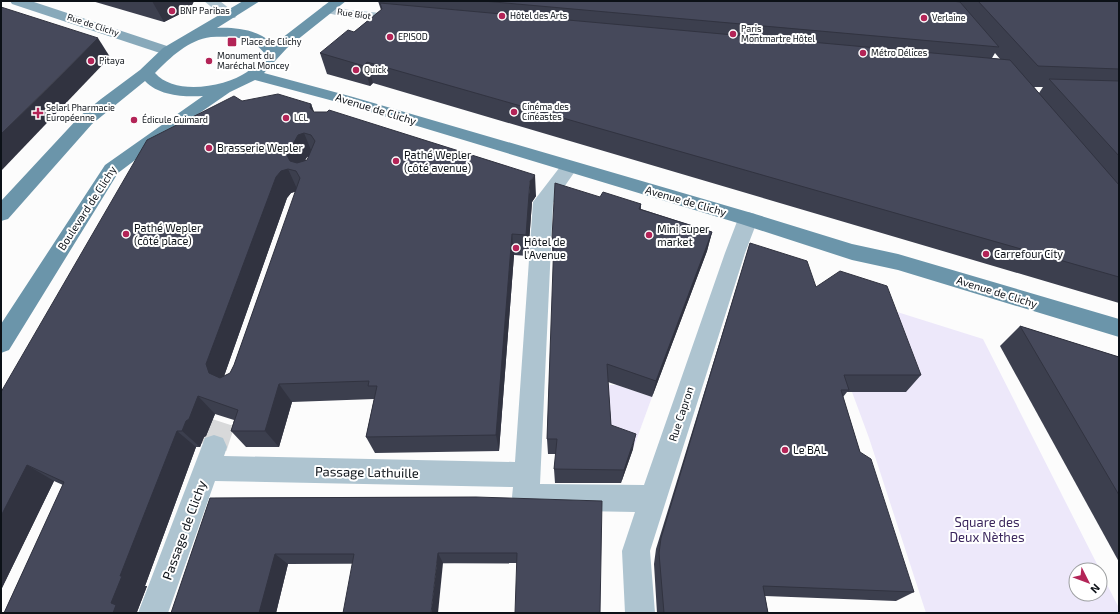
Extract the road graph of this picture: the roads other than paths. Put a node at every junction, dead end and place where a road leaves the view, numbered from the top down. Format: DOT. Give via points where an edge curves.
graph roads {
  1 [pos="17,1"];
  2 [pos="211,1"];
  3 [pos="253,1"];
  4 [pos="334,5"];
  5 [pos="230,15"];
  6 [pos="418,21"];
  7 [pos="198,34"];
  8 [pos="168,51"];
  9 [pos="272,54"];
  10 [pos="146,73"];
  11 [pos="253,74"];
  12 [pos="224,89"];
  13 [pos="569,167"];
  14 [pos="1,214"];
  15 [pos="748,219"];
  16 [pos="1119,328"];
  17 [pos="1,343"];
  18 [pos="210,458"];
  19 [pos="527,475"];
  20 [pos="653,499"];
  21 [pos="154,613"];
  22 [pos="640,613"];
  1 -- 8 [label="street, Rue de Clichy"];
  2 -- 5 [label="street"];
  3 -- 5 [label="main road"];
  4 -- 6 [label="street, Rue Biot" via="349,14"];
  4 -- 9 [label="main road"];
  5 -- 7 [label="main road"];
  7 -- 8 [label="main road"];
  7 -- 9 [label="main road" via="224,31 257,39 267,44"];
  8 -- 10 [label="main road"];
  9 -- 11 [label="main road"];
  10 -- 12 [label="main road" via="165,88 191,92"];
  10 -- 14 [label="main road" via="118,92 86,120"];
  11 -- 12 [label="main road"];
  11 -- 13 [label="main road, Avenue de Clichy"];
  12 -- 17 [label="main road, Boulevard de Clichy" via="111,169"];
  13 -- 15 [label="main road, Avenue de Clichy"];
  13 -- 19 [label="street" via="543,202"];
  15 -- 16 [label="main road, Avenue de Clichy" via="852,252 898,262"];
  15 -- 20 [label="street, Rue Capron"];
  18 -- 19 [label="street, Passage Lathuille"];
  18 -- 21 [label="street, Passage de Clichy"];
  19 -- 20 [label="street" via="526,497"];
  20 -- 22 [label="street, Rue Capron" via="636,551"];
}
